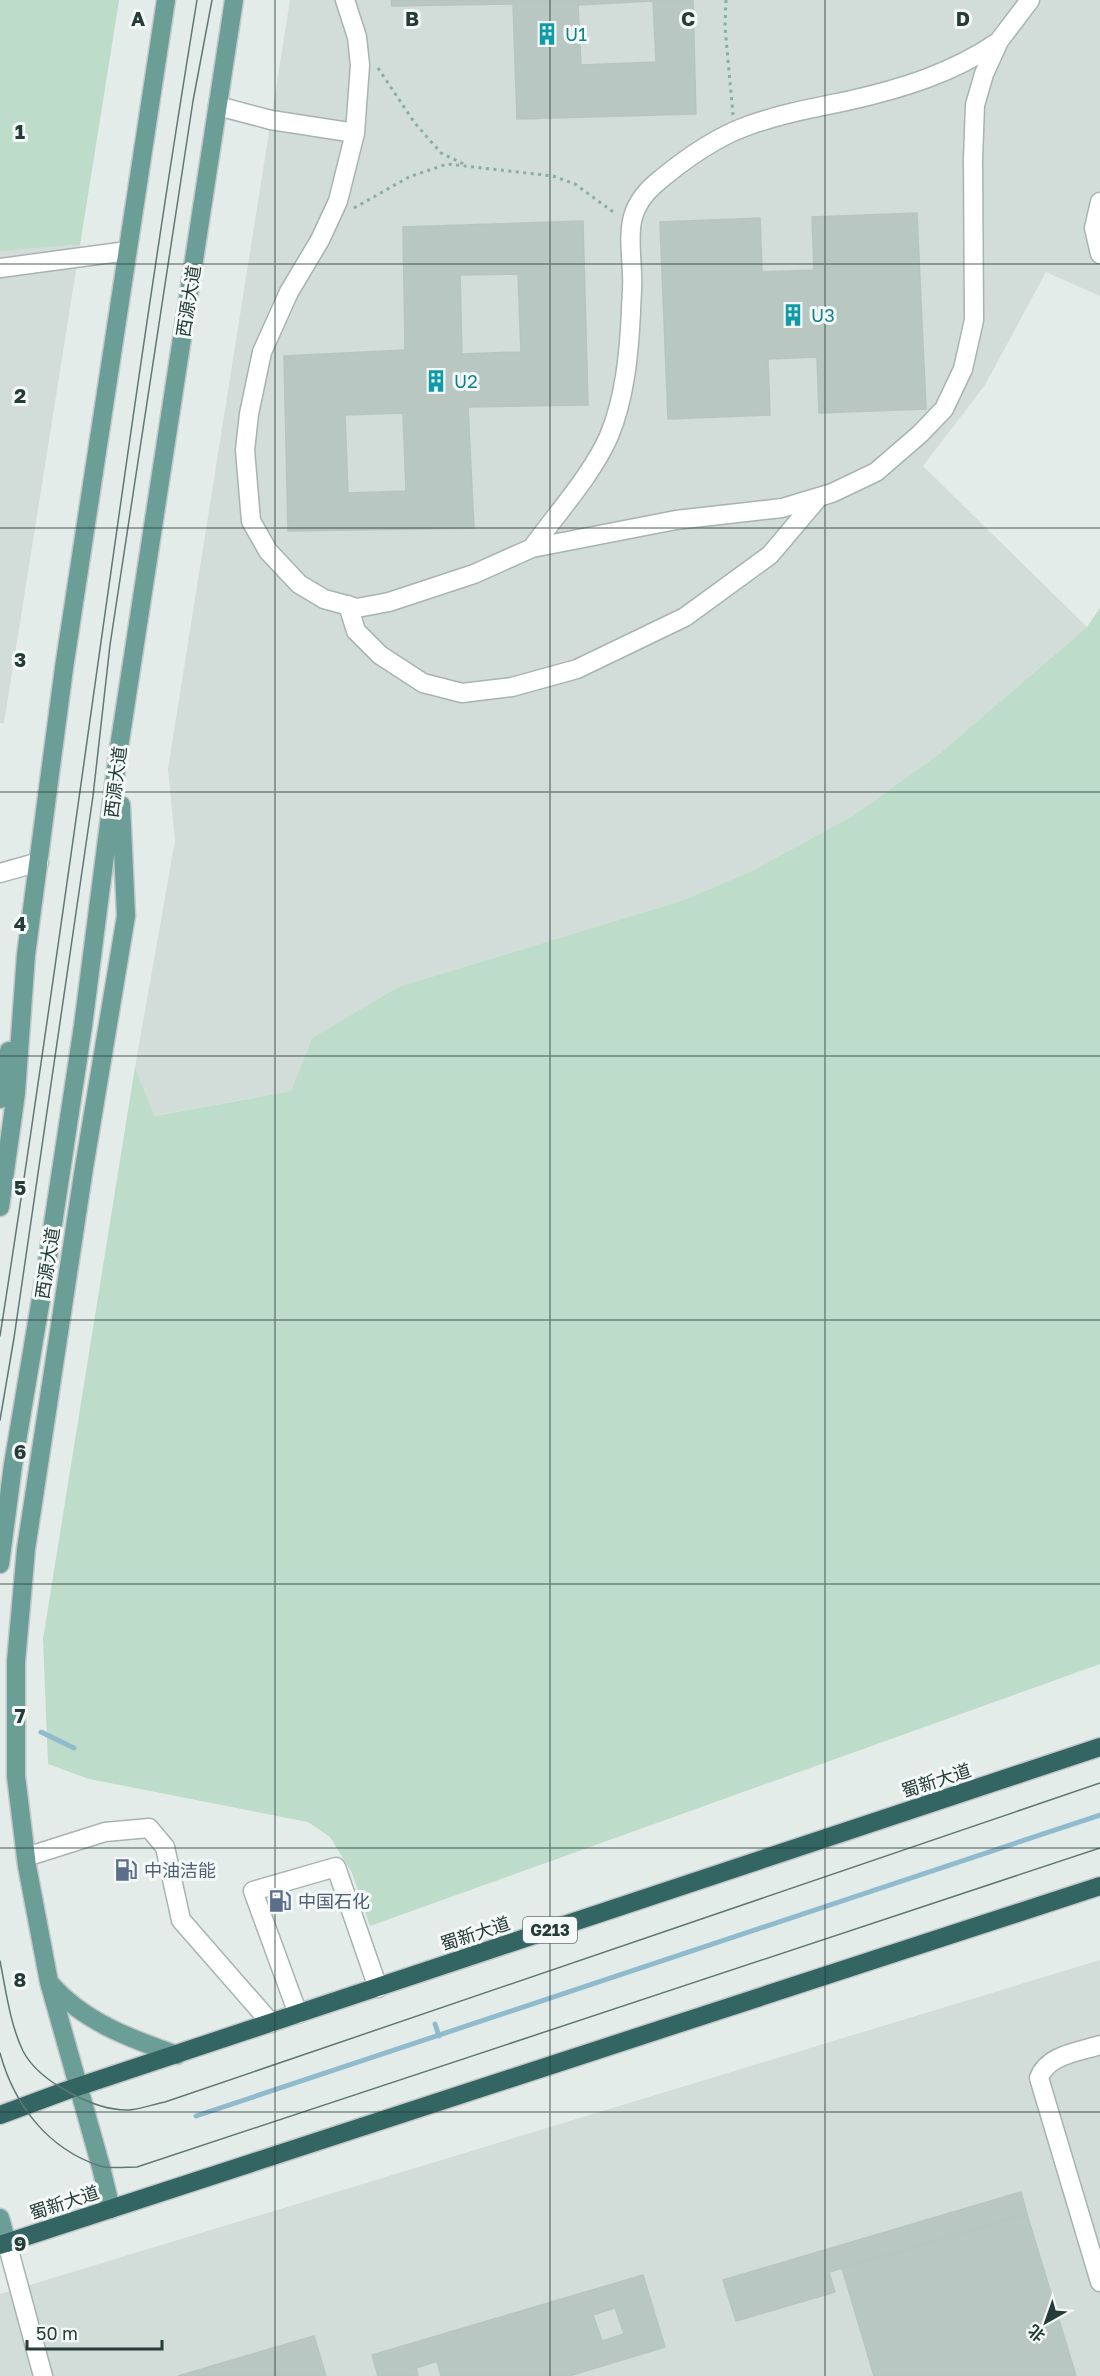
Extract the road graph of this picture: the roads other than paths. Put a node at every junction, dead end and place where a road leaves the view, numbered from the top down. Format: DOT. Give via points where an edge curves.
graph roads {
  1 [pos="166,0"];
  2 [pos="234,0"];
  3 [pos="345,0"];
  4 [pos="1030,0"];
  5 [pos="999,41"];
  6 [pos="218,106"];
  7 [pos="355,133"];
  8 [pos="1100,202"];
  9 [pos="127,251"];
  10 [pos="1100,254"];
  11 [pos="0,268"];
  12 [pos="819,497"];
  13 [pos="532,548"];
  14 [pos="348,605"];
  15 [pos="118,754"];
  16 [pos="39,862"];
  17 [pos="0,873"];
  18 [pos="26,955"];
  19 [pos="0,1099"];
  20 [pos="0,1207"];
  21 [pos="0,1564"];
  22 [pos="1100,1747"];
  23 [pos="26,1857"];
  24 [pos="1100,1886"];
  25 [pos="49,1982"];
  26 [pos="378,1988"];
  27 [pos="298,2014"];
  28 [pos="271,2024"];
  29 [pos="1100,2045"];
  30 [pos="177,2055"];
  31 [pos="78,2088"];
  32 [pos="0,2115"];
  33 [pos="111,2209"];
  34 [pos="0,2218"];
  35 [pos="4,2244"];
  36 [pos="1100,2282"];
  37 [pos="43,2376"];
  1 -- 9 [label="main road"];
  2 -- 6 [label="main road, 西源大道"];
  3 -- 7 [label="street" via="357,37 360,65"];
  4 -- 5 [label="street"];
  5 -- 12 [label="street" via="975,105 974,320 963,369 944,409 920,434 876,471"];
  5 -- 13 [label="street" via="973,59 904,86 787,113 722,136 654,185 630,224 630,342 619,407 608,437 586,474"];
  6 -- 7 [label="street" via="270,120"];
  6 -- 15 [label="main road, 西源大道"];
  7 -- 14 [label="street" via="338,201 321,240 288,292 262,352 245,450 251,521 268,551 299,584 324,599"];
  8 -- 10 [label="street" via="1094,228"];
  9 -- 11 [label="street"];
  9 -- 16 [label="main road"];
  12 -- 13 [label="street" via="782,508 676,520"];
  12 -- 14 [label="street" via="770,555 685,616 578,669 512,687 462,693 423,683 380,655 356,631"];
  13 -- 14 [label="street" via="474,574 389,603 357,608"];
  15 -- 21 [label="main road, 西源大道" via="83,1026"];
  15 -- 23 [label="main road" via="126,916 24,1572 16,1662 16,1776"];
  16 -- 17 [label="street"];
  16 -- 18 [label="main road"];
  18 -- 19 [label="main road"];
  18 -- 20 [label="main road" via="16,1093"];
  22 -- 26 [label="highway, 蜀新大道 / G213"];
  23 -- 25 [label="main road"];
  23 -- 28 [label="street" via="105,1832 149,1828 165,1847 181,1920"];
  24 -- 33 [label="highway, 蜀新大道"];
  25 -- 30 [label="main road" via="84,2014 133,2040"];
  25 -- 31 [label="main road"];
  26 -- 27 [label="highway, 蜀新大道 / G213"];
  26 -- 27 [label="street" via="336,1867 253,1891"];
  27 -- 28 [label="highway, 蜀新大道 / G213"];
  28 -- 30 [label="highway, 蜀新大道 / G213"];
  29 -- 36 [label="street" via="1055,2059 1043,2067 1039,2078"];
  30 -- 31 [label="highway, 蜀新大道 / G213"];
  31 -- 32 [label="highway, 蜀新大道 / G213"];
  31 -- 33 [label="main road"];
  33 -- 35 [label="highway, 蜀新大道"];
  34 -- 35 [label="main road"];
  35 -- 37 [label="street"];
}
